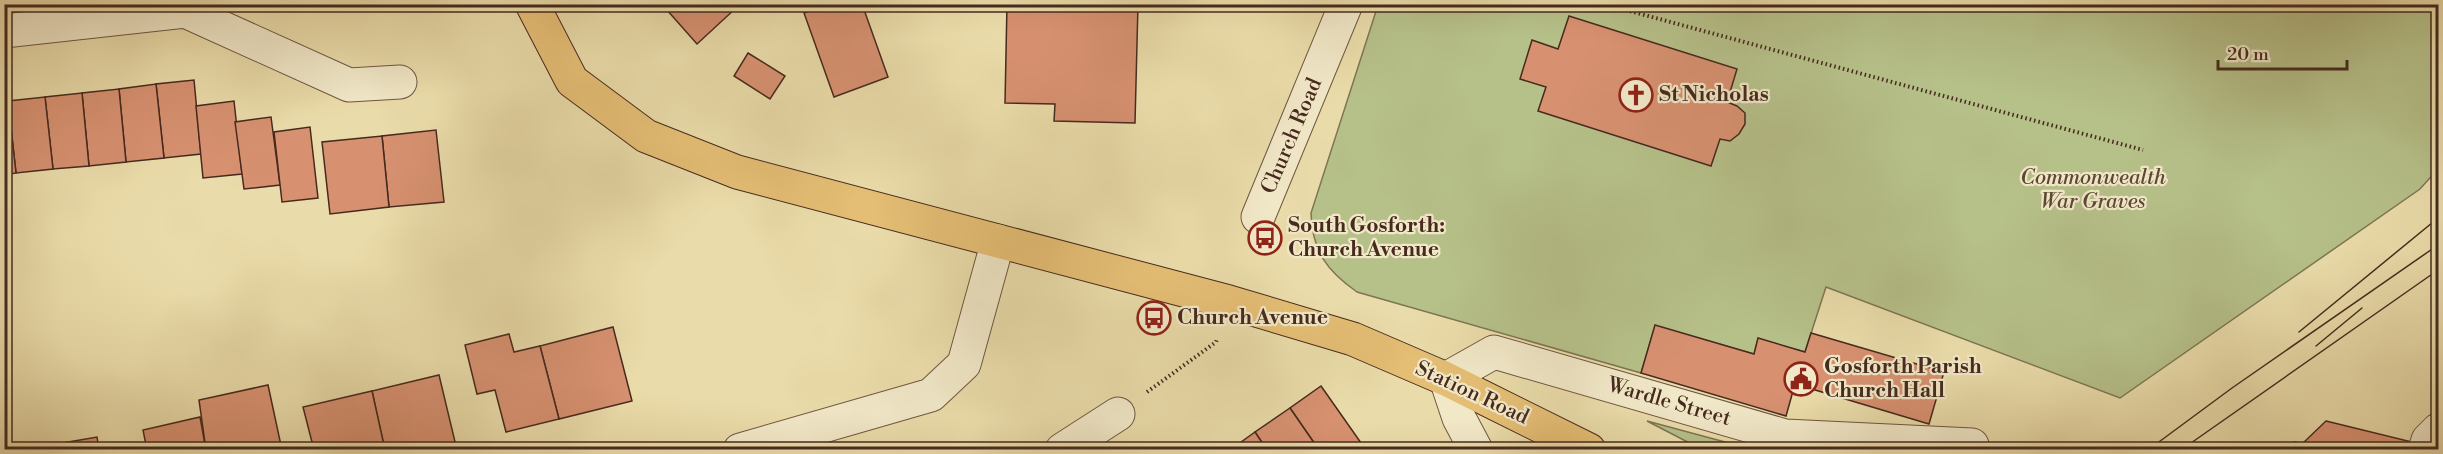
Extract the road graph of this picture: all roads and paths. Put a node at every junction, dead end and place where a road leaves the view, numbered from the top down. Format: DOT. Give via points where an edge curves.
graph roads {
  1 [pos="532,4"];
  2 [pos="1346,4"];
  3 [pos="1604,4"];
  4 [pos="187,8"];
  5 [pos="4,31"];
  6 [pos="400,82"];
  7 [pos="2143,150"];
  8 [pos="1258,217"];
  9 [pos="998,242"];
  10 [pos="1229,302"];
  11 [pos="1446,379"];
  12 [pos="1118,414"];
  13 [pos="2439,430"];
  14 [pos="1972,446"];
  15 [pos="740,450"];
  16 [pos="1062,450"];
  17 [pos="1476,450"];
  18 [pos="1589,450"];
  19 [pos="2425,450"];
  1 -- 9 [label="main road" via="572,81 646,136 736,172"];
  2 -- 8 [label="street, Church Road"];
  3 -- 7 [label="path"];
  4 -- 5 [label="street"];
  4 -- 6 [label="street" via="349,86"];
  9 -- 10 [label="main road"];
  9 -- 15 [label="street" via="964,364 931,395"];
  10 -- 11 [label="main road, Station Road" via="1353,339"];
  10 -- 12 [label="path" via="1216,342"];
  11 -- 14 [label="street, Wardle Street" via="1494,352 1785,436"];
  11 -- 17 [label="street" via="1459,418"];
  11 -- 18 [label="main road, Station Road"];
  12 -- 16 [label="street"];
  13 -- 19 [label="street" via="2428,440"];
}
